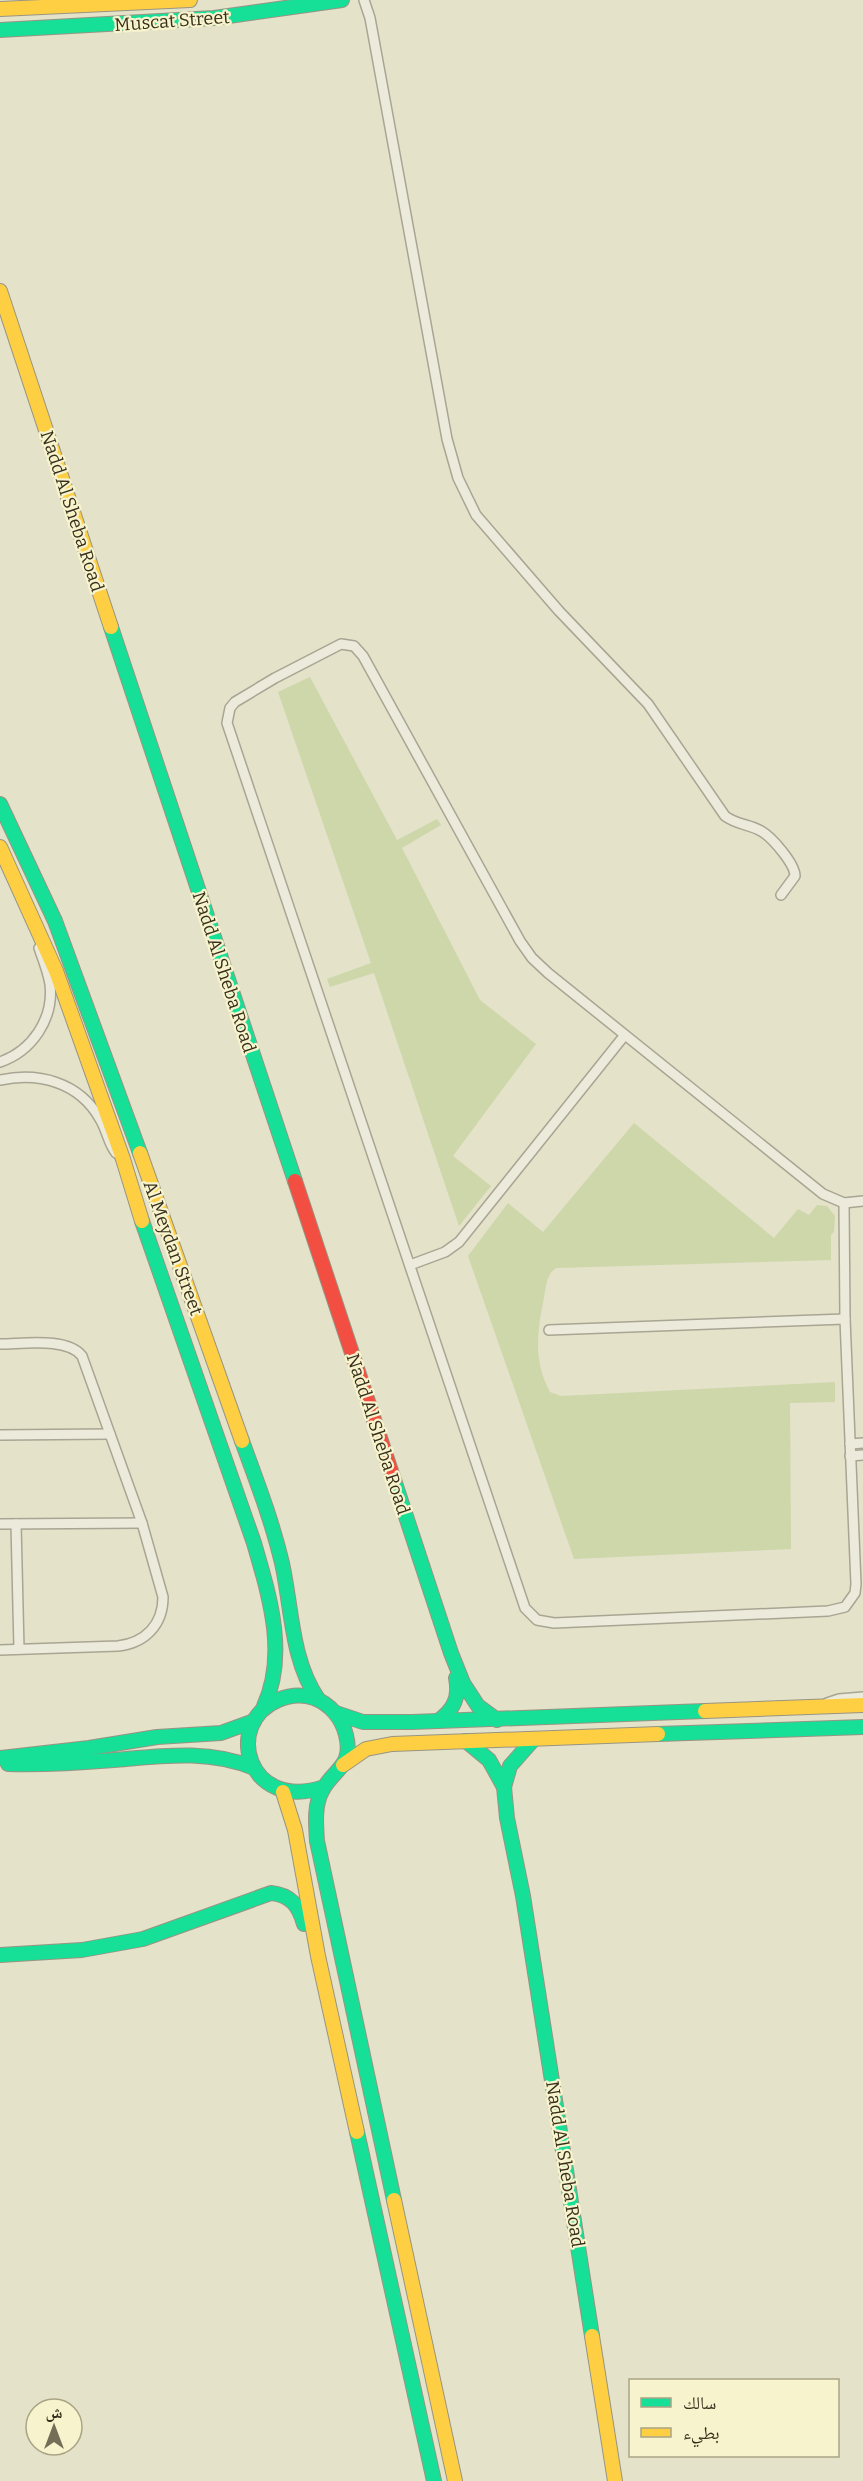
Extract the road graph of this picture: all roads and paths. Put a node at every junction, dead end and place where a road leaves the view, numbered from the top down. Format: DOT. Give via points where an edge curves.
graph roads {
  1 [pos="190,0"];
  2 [pos="342,0"];
  3 [pos="364,0"];
  4 [pos="0,9"];
  5 [pos="0,30"];
  6 [pos="0,291"];
  7 [pos="0,804"];
  8 [pos="0,847"];
  9 [pos="781,895"];
  10 [pos="33,919"];
  11 [pos="624,1036"];
  12 [pos="0,1062"];
  13 [pos="0,1080"];
  14 [pos="123,1159"];
  15 [pos="863,1201"];
  16 [pos="844,1203"];
  17 [pos="410,1265"];
  18 [pos="845,1319"];
  19 [pos="549,1330"];
  20 [pos="0,1344"];
  21 [pos="110,1434"];
  22 [pos="0,1435"];
  23 [pos="863,1443"];
  24 [pos="850,1444"];
  25 [pos="863,1455"];
  26 [pos="850,1456"];
  27 [pos="142,1523"];
  28 [pos="0,1524"];
  29 [pos="16,1524"];
  30 [pos="19,1649"];
  31 [pos="0,1650"];
  32 [pos="451,1653"];
  33 [pos="863,1697"];
  34 [pos="318,1699"];
  35 [pos="863,1705"];
  36 [pos="819,1706"];
  37 [pos="336,1712"];
  38 [pos="258,1716"];
  39 [pos="497,1719"];
  40 [pos="438,1722"];
  41 [pos="863,1727"];
  42 [pos="532,1740"];
  43 [pos="466,1741"];
  44 [pos="0,1758"];
  45 [pos="0,1763"];
  46 [pos="343,1765"];
  47 [pos="254,1768"];
  48 [pos="324,1787"];
  49 [pos="504,1787"];
  50 [pos="283,1792"];
  51 [pos="0,1955"];
  52 [pos="318,1956"];
  53 [pos="434,2481"];
  54 [pos="455,2481"];
  55 [pos="615,2481"];
  1 -- 4 [label="street, Muscat Street"];
  2 -- 5 [label="street, Muscat Street" via="216,19"];
  3 -- 9 [label="street" via="447,439 466,497 484,525 559,611 648,704 725,816 763,832 792,864 794,880"];
  6 -- 32 [label="street, Nadd Al Sheba Road"];
  7 -- 34 [label="street, Al Meydan Street" via="55,921 272,1525 288,1590 300,1668"];
  8 -- 10 [label="street, Al Meydan Street"];
  10 -- 12 [label="street" via="50,983 49,1009 33,1040 21,1052"];
  10 -- 14 [label="street, Al Meydan Street" via="56,971"];
  11 -- 16 [label="street" via="823,1194"];
  11 -- 17 [label="street" via="459,1242 445,1252"];
  11 -- 17 [label="street" via="525,950 360,650 348,644 334,646 235,702 227,715 229,730"];
  13 -- 14 [label="street" via="37,1077 74,1091 96,1112"];
  14 -- 38 [label="street, Al Meydan Street" via="261,1568 277,1668 272,1691"];
  15 -- 16 [label="street"];
  16 -- 18 [label="street"];
  17 -- 26 [label="street" via="522,1600 537,1620 828,1611 845,1607 856,1584"];
  18 -- 19 [label="street"];
  18 -- 24 [label="street"];
  20 -- 21 [label="street" via="66,1345 78,1351"];
  21 -- 22 [label="street"];
  21 -- 27 [label="street"];
  23 -- 24 [label="street"];
  24 -- 26 [label="street"];
  25 -- 26 [label="street"];
  27 -- 29 [label="street"];
  27 -- 30 [label="street" via="164,1597 161,1615 151,1631 127,1645"];
  28 -- 29 [label="street"];
  29 -- 30 [label="street"];
  30 -- 31 [label="street"];
  32 -- 39 [label="street, Nadd Al Sheba Road" via="475,1705"];
  32 -- 40 [label="street, Nadd Al Sheba Road" via="458,1693 453,1709"];
  33 -- 36 [label="street"];
  34 -- 37 [label="street"];
  34 -- 38 [label="street" via="288,1696 273,1702"];
  35 -- 36 [label="street"];
  36 -- 39 [label="street"];
  37 -- 40 [label="street" via="363,1722"];
  37 -- 46 [label="street" via="347,1737"];
  38 -- 44 [label="street" via="221,1733 157,1737"];
  38 -- 47 [label="street" via="248,1744"];
  39 -- 40 [label="street"];
  41 -- 42 [label="street"];
  42 -- 43 [label="street"];
  42 -- 49 [label="street" via="510,1766"];
  43 -- 46 [label="street" via="383,1744 366,1749"];
  43 -- 49 [label="street" via="489,1760"];
  45 -- 47 [label="street" via="209,1755"];
  46 -- 48 [label="street"];
  47 -- 50 [label="street" via="271,1786"];
  48 -- 50 [label="street" via="304,1794"];
  48 -- 54 [label="street" via="316,1824 327,1892"];
  49 -- 55 [label="street, Nadd Al Sheba Road"];
  50 -- 52 [label="street" via="295,1830"];
  51 -- 52 [label="street" via="75,1951 134,1941 256,1897 278,1893 296,1903"];
  52 -- 53 [label="street"];
}
